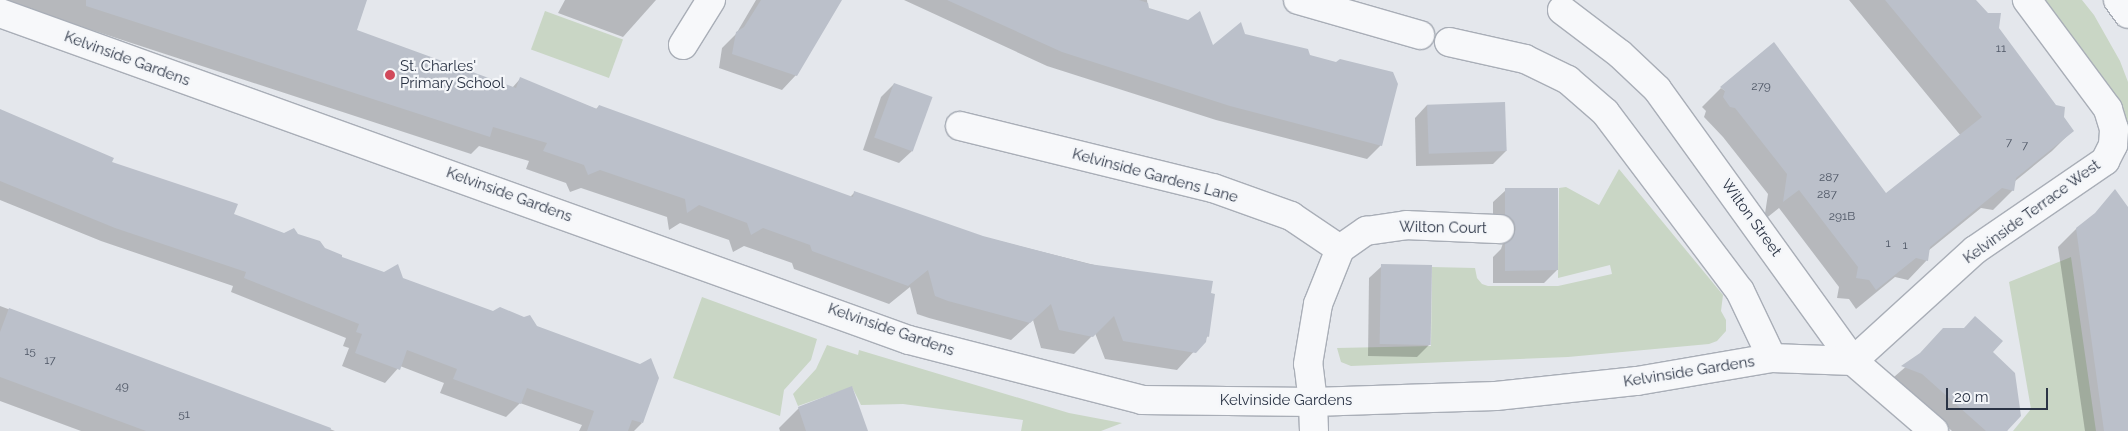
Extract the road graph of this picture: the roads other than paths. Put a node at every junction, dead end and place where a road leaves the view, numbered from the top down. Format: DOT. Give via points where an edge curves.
graph roads {
  1 [pos="711,0"];
  2 [pos="1298,0"];
  3 [pos="2027,0"];
  4 [pos="2118,0"];
  5 [pos="1562,10"];
  6 [pos="0,14"];
  7 [pos="2128,14"];
  8 [pos="1420,35"];
  9 [pos="1449,42"];
  10 [pos="683,45"];
  11 [pos="960,126"];
  12 [pos="1500,229"];
  13 [pos="1340,249"];
  14 [pos="1772,358"];
  15 [pos="1854,360"];
  16 [pos="1313,402"];
  17 [pos="1314,431"];
  18 [pos="1934,431"];
  1 -- 10 [label="street"];
  2 -- 8 [label="street"];
  3 -- 15 [label="street, Kelvinside Terrace West" via="2108,109 2114,129 2113,145 2105,161 1976,250"];
  4 -- 7 [label="street"];
  5 -- 15 [label="street, Wilton Street" via="1620,54 1657,89"];
  6 -- 16 [label="street, Kelvinside Gardens" via="909,340 1142,400"];
  9 -- 14 [label="street" via="1525,59 1568,80 1605,112 1740,291"];
  11 -- 13 [label="street, Kelvinside Gardens Lane" via="1213,188 1291,216"];
  12 -- 13 [label="street, Wilton Court" via="1407,225 1366,231"];
  13 -- 16 [label="street" via="1318,304 1308,364"];
  14 -- 15 [label="street, Kelvinside Gardens"];
  14 -- 16 [label="street, Kelvinside Gardens" via="1637,381 1496,396"];
  15 -- 18 [label="street, Wilton Street"];
  16 -- 17 [label="street"];
}
